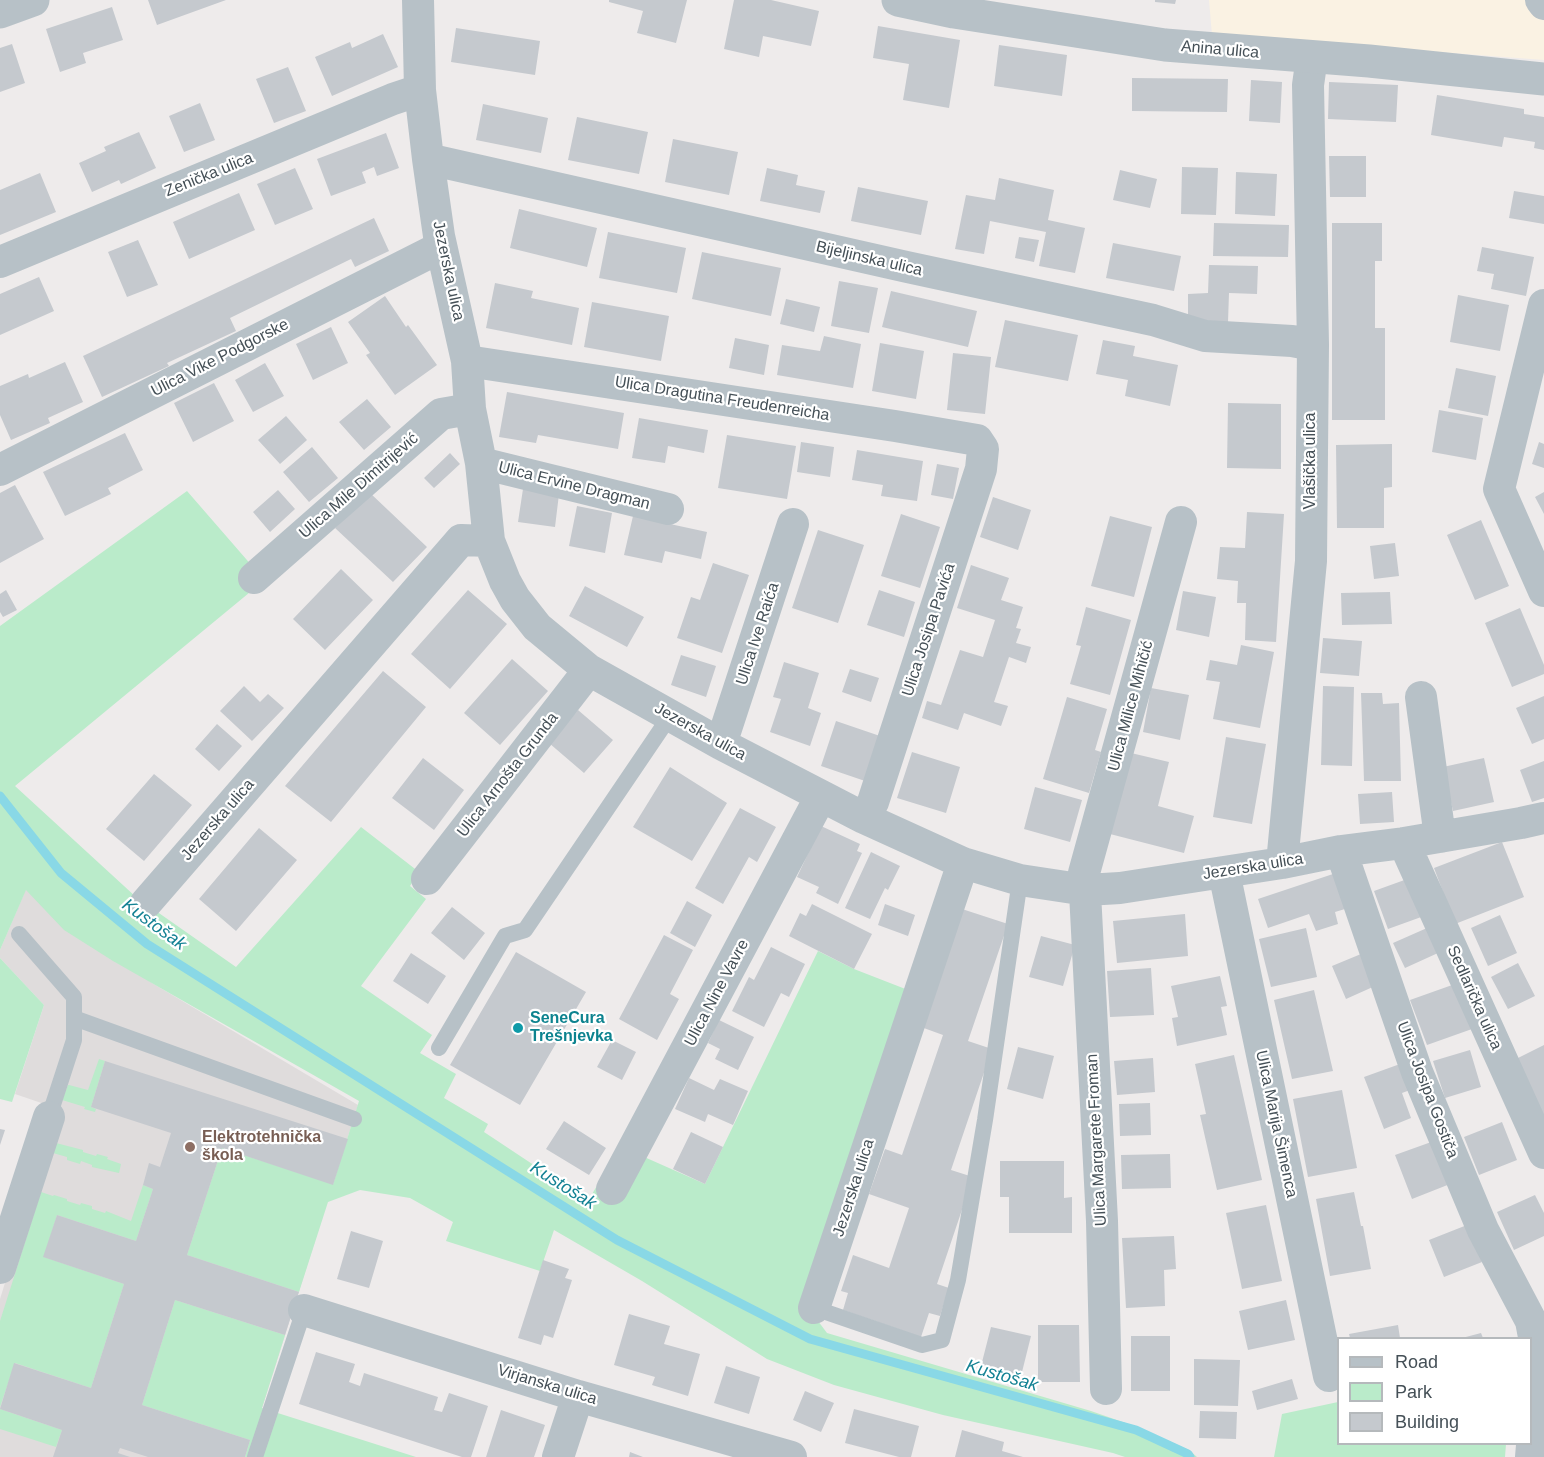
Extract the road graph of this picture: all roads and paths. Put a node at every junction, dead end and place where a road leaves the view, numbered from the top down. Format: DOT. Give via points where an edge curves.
graph roads {
  1 [pos="33,0"];
  2 [pos="418,0"];
  3 [pos="898,0"];
  4 [pos="1540,0"];
  5 [pos="1544,4"];
  6 [pos="955,6"];
  7 [pos="0,12"];
  8 [pos="1312,57"];
  9 [pos="1544,79"];
  10 [pos="420,90"];
  11 [pos="428,159"];
  12 [pos="441,247"];
  13 [pos="0,262"];
  14 [pos="1544,305"];
  15 [pos="1313,345"];
  16 [pos="467,361"];
  17 [pos="470,410"];
  18 [pos="977,440"];
  19 [pos="481,463"];
  20 [pos="0,470"];
  21 [pos="668,509"];
  22 [pos="1181,522"];
  23 [pos="794,524"];
  24 [pos="489,541"];
  25 [pos="254,578"];
  26 [pos="1544,591"];
  27 [pos="590,670"];
  28 [pos="1421,697"];
  29 [pos="670,716"];
  30 [pos="721,744"];
  31 [pos="821,796"];
  32 [pos="864,818"];
  33 [pos="1544,818"];
  34 [pos="1440,837"];
  35 [pos="1404,843"];
  36 [pos="1341,851"];
  37 [pos="963,863"];
  38 [pos="1282,863"];
  39 [pos="1224,872"];
  40 [pos="427,879"];
  41 [pos="1020,880"];
  42 [pos="1086,890"];
  43 [pos="146,903"];
  44 [pos="19,934"];
  45 [pos="74,1018"];
  46 [pos="439,1048"];
  47 [pos="49,1117"];
  48 [pos="354,1119"];
  49 [pos="1544,1154"];
  50 [pos="612,1189"];
  51 [pos="0,1268"];
  52 [pos="814,1308"];
  53 [pos="304,1310"];
  54 [pos="1329,1376"];
  55 [pos="1106,1389"];
  56 [pos="578,1396"];
  57 [pos="255,1457"];
  58 [pos="558,1457"];
  59 [pos="791,1457"];
  60 [pos="1531,1457"];
  1 -- 7 [label="street"];
  2 -- 10 [label="street, Jezerska ulica"];
  3 -- 6 [label="street, Anina ulica"];
  4 -- 5 [label="street"];
  6 -- 8 [label="street, Anina ulica" via="1165,45"];
  8 -- 9 [label="street, Anina ulica"];
  8 -- 15 [label="street, Vlašička ulica" via="1308,85"];
  10 -- 11 [label="street, Jezerska ulica"];
  10 -- 13 [label="street, Zenička ulica"];
  11 -- 12 [label="street, Jezerska ulica"];
  11 -- 15 [label="street, Bijeljinska ulica" via="1153,320 1205,336"];
  12 -- 16 [label="street, Jezerska ulica"];
  12 -- 20 [label="street, Ulica Vike Podgorske"];
  14 -- 26 [label="street" via="1499,489"];
  15 -- 38 [label="street, Vlašička ulica" via="1311,561"];
  16 -- 17 [label="street, Jezerska ulica"];
  16 -- 18 [label="street, Ulica Dragutina Freudenreicha"];
  17 -- 19 [label="street, Jezerska ulica"];
  17 -- 25 [label="street, Ulica Mile Dimitrijević" via="441,414"];
  18 -- 32 [label="street, Ulica Josipa Pavića" via="983,449 981,469 873,802"];
  19 -- 21 [label="street, Ulica Ervine Dragman"];
  19 -- 24 [label="street, Jezerska ulica"];
  22 -- 42 [label="street, Ulica Milice Mihičić" via="1084,873"];
  23 -- 30 [label="street, Ulica Ive Raića"];
  24 -- 27 [label="street, Jezerska ulica" via="515,599 537,627"];
  24 -- 43 [label="street, Jezerska ulica" via="461,540"];
  27 -- 29 [label="street, Jezerska ulica"];
  27 -- 40 [label="street, Ulica Arnošta Grunda"];
  28 -- 34 [label="street"];
  29 -- 30 [label="street, Jezerska ulica"];
  29 -- 46 [label="lane" via="525,930 504,936"];
  30 -- 31 [label="street, Jezerska ulica"];
  31 -- 32 [label="street, Jezerska ulica"];
  31 -- 50 [label="street, Ulica Nine Vavre"];
  32 -- 37 [label="street, Jezerska ulica"];
  33 -- 34 [label="street, Jezerska ulica"];
  34 -- 35 [label="street, Jezerska ulica"];
  35 -- 36 [label="street, Jezerska ulica"];
  35 -- 49 [label="street, Sedlarička ulica"];
  36 -- 38 [label="street, Jezerska ulica"];
  36 -- 60 [label="street, Ulica Josipa Gostiča" via="1417,1072 1483,1230 1531,1321 1539,1363"];
  37 -- 41 [label="street, Jezerska ulica"];
  37 -- 52 [label="street, Jezerska ulica"];
  38 -- 39 [label="street, Jezerska ulica"];
  39 -- 42 [label="street, Jezerska ulica"];
  39 -- 54 [label="street, Ulica Marija Šimenca"];
  41 -- 42 [label="street, Jezerska ulica"];
  41 -- 52 [label="lane" via="958,1280 942,1340 922,1345"];
  42 -- 55 [label="street, Ulica Margarete Froman"];
  44 -- 45 [label="lane" via="74,997"];
  45 -- 47 [label="lane" via="74,1040"];
  45 -- 48 [label="lane"];
  47 -- 51 [label="street"];
  53 -- 56 [label="street, Virjanska ulica"];
  53 -- 57 [label="lane"];
  56 -- 58 [label="street"];
  56 -- 59 [label="street, Virjanska ulica"];
}
